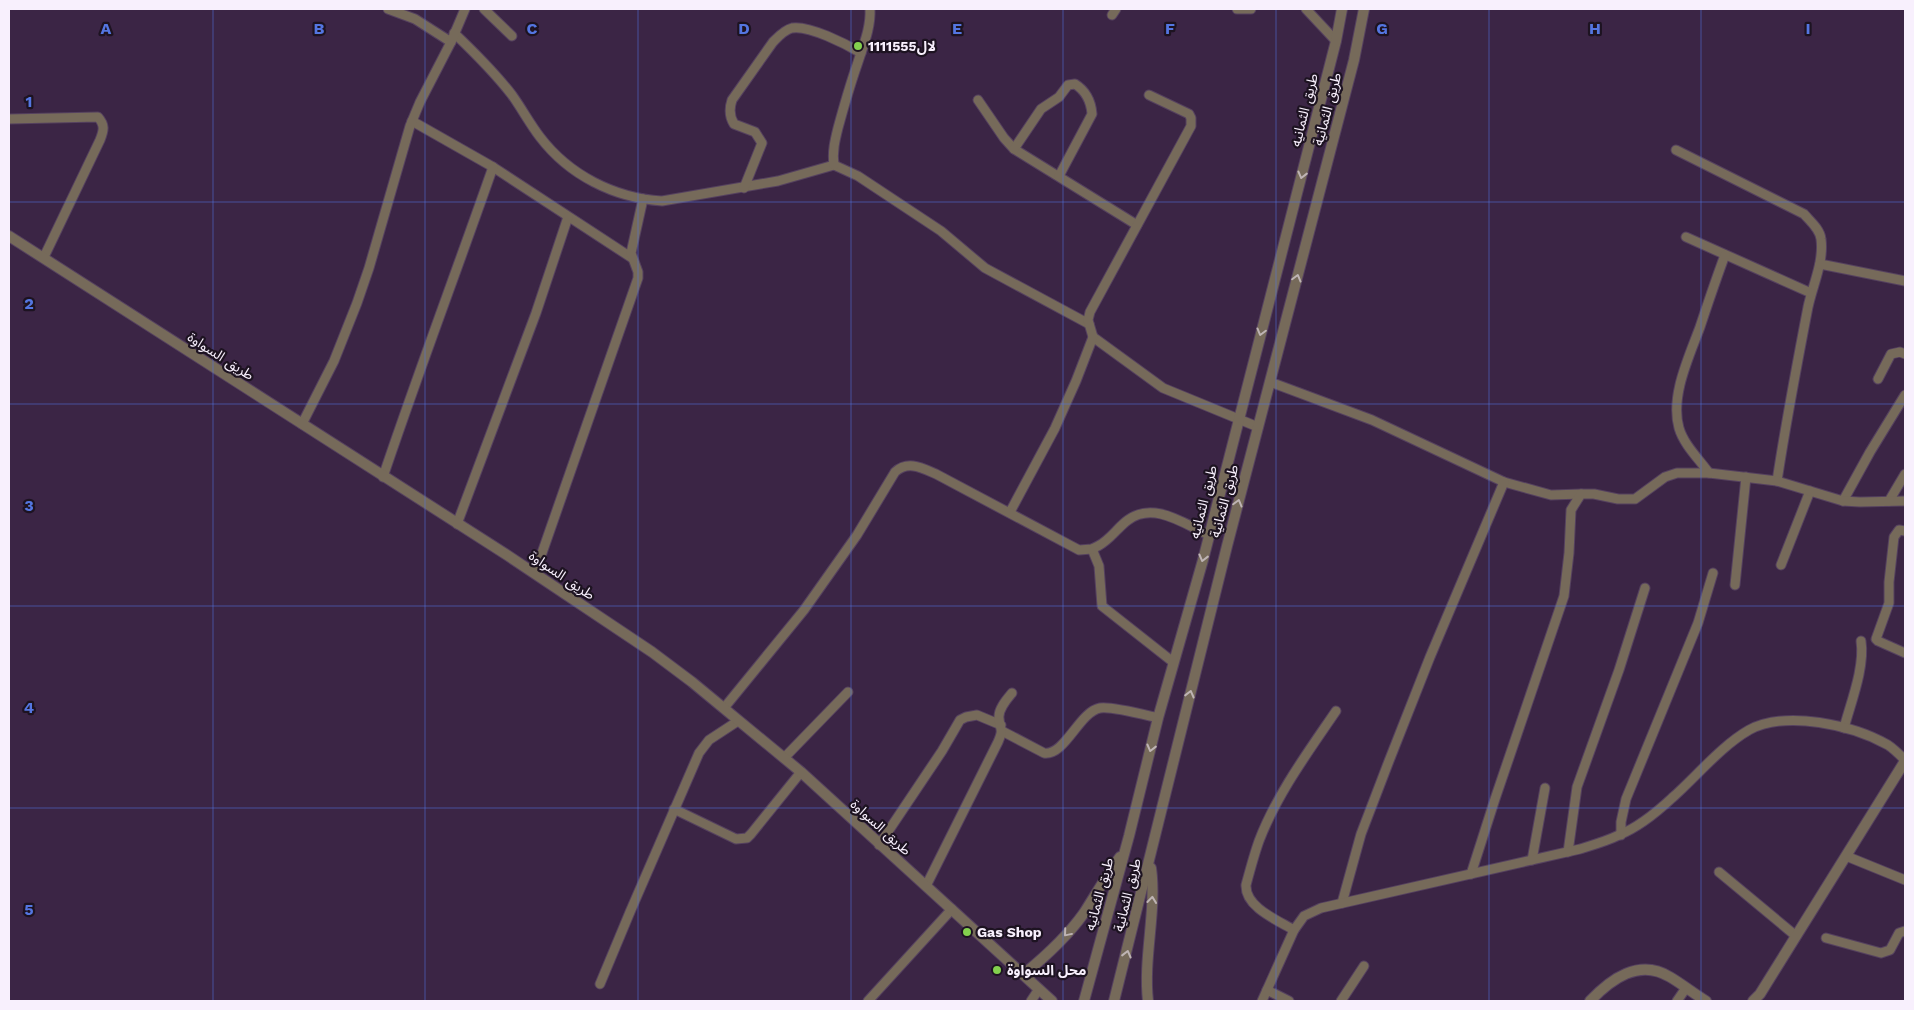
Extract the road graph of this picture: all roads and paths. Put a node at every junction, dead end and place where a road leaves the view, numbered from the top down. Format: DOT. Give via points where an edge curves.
graph roads {
  1 [pos="388,9"];
  2 [pos="465,9"];
  3 [pos="484,9"];
  4 [pos="870,9"];
  5 [pos="1237,9"];
  6 [pos="1250,9"];
  7 [pos="1306,9"];
  8 [pos="1342,9"];
  9 [pos="1364,9"];
  10 [pos="512,36"];
  11 [pos="453,38"];
  12 [pos="1336,41"];
  13 [pos="861,53"];
  14 [pos="1149,95"];
  15 [pos="978,100"];
  16 [pos="9,119"];
  17 [pos="412,120"];
  18 [pos="1014,149"];
  19 [pos="1676,150"];
  20 [pos="834,165"];
  21 [pos="493,167"];
  22 [pos="1059,176"];
  23 [pos="744,188"];
  24 [pos="644,199"];
  25 [pos="568,217"];
  26 [pos="1138,225"];
  27 [pos="9,236"];
  28 [pos="1686,237"];
  29 [pos="1725,255"];
  30 [pos="44,257"];
  31 [pos="632,258"];
  32 [pos="1820,264"];
  33 [pos="1905,281"];
  34 [pos="1811,293"];
  35 [pos="1089,324"];
  36 [pos="1093,337"];
  37 [pos="1905,354"];
  38 [pos="1878,378"];
  39 [pos="1270,382"];
  40 [pos="1905,395"];
  41 [pos="1238,419"];
  42 [pos="302,424"];
  43 [pos="1258,427"];
  44 [pos="1709,473"];
  45 [pos="1905,474"];
  46 [pos="383,477"];
  47 [pos="1746,477"];
  48 [pos="1776,481"];
  49 [pos="1504,482"];
  50 [pos="1810,491"];
  51 [pos="1581,494"];
  52 [pos="1843,501"];
  53 [pos="1905,501"];
  54 [pos="1890,502"];
  55 [pos="1010,512"];
  56 [pos="457,524"];
  57 [pos="1905,531"];
  58 [pos="1209,535"];
  59 [pos="1092,549"];
  60 [pos="1781,565"];
  61 [pos="535,573"];
  62 [pos="1713,573"];
  63 [pos="1735,585"];
  64 [pos="1644,588"];
  65 [pos="1861,641"];
  66 [pos="1905,653"];
  67 [pos="1173,662"];
  68 [pos="848,692"];
  69 [pos="1012,693"];
  70 [pos="724,708"];
  71 [pos="1336,712"];
  72 [pos="1158,718"];
  73 [pos="738,720"];
  74 [pos="1002,728"];
  75 [pos="1844,728"];
  76 [pos="784,758"];
  77 [pos="1905,761"];
  78 [pos="801,772"];
  79 [pos="1545,788"];
  80 [pos="674,809"];
  81 [pos="1621,835"];
  82 [pos="879,845"];
  83 [pos="1125,850"];
  84 [pos="1568,852"];
  85 [pos="1846,856"];
  86 [pos="1150,860"];
  87 [pos="1532,860"];
  88 [pos="1719,872"];
  89 [pos="1471,874"];
  90 [pos="1905,880"];
  91 [pos="926,886"];
  92 [pos="1342,903"];
  93 [pos="952,909"];
  94 [pos="1294,930"];
  95 [pos="1905,931"];
  96 [pos="1796,936"];
  97 [pos="1826,938"];
  98 [pos="1364,966"];
  99 [pos="1024,974"];
  100 [pos="600,984"];
  101 [pos="1686,988"];
  102 [pos="1039,989"];
  103 [pos="1267,990"];
  104 [pos="868,1001"];
  105 [pos="1031,1001"];
  106 [pos="1052,1001"];
  107 [pos="1084,1001"];
  108 [pos="1114,1001"];
  109 [pos="1148,1001"];
  110 [pos="1262,1001"];
  111 [pos="1289,1001"];
  112 [pos="1341,1001"];
  113 [pos="1590,1001"];
  114 [pos="1677,1001"];
  115 [pos="1706,1001"];
  116 [pos="1753,1001"];
  1 -- 11 [label="street"];
  2 -- 11 [label="street"];
  3 -- 10 [label="street"];
  4 -- 13 [label="street"];
  5 -- 6 [label="street"];
  7 -- 12 [label="street"];
  8 -- 12 [label="street, طريق الثمانيه"];
  39 -- 9 [label="street, طريق الثمانية, one-way" via="1354,60"];
  11 -- 17 [label="street"];
  11 -- 24 [label="street" via="484,62 502,82 557,155 593,182"];
  12 -- 41 [label="street, طريق الثمانيه, one-way"];
  13 -- 20 [label="street" via="836,135"];
  13 -- 23 [label="street" via="844,42 800,29 791,28 773,42 730,106 734,124 755,132 762,143"];
  14 -- 26 [label="street" via="1189,114 1191,126"];
  15 -- 18 [label="street"];
  16 -- 30 [label="street" via="98,117 103,123 104,131"];
  17 -- 21 [label="street"];
  17 -- 42 [label="street" via="357,303 334,361"];
  18 -- 22 [label="street"];
  18 -- 22 [label="street" via="1041,109 1061,95 1068,85 1075,84 1084,91 1092,114"];
  19 -- 32 [label="street" via="1804,214 1821,237"];
  20 -- 23 [label="street"];
  20 -- 35 [label="street" via="858,176 941,231 985,268"];
  21 -- 25 [label="street"];
  21 -- 46 [label="street"];
  22 -- 26 [label="street"];
  23 -- 24 [label="street" via="662,201"];
  24 -- 31 [label="street" via="632,245"];
  25 -- 31 [label="street"];
  25 -- 56 [label="street" via="536,314"];
  26 -- 35 [label="street" via="1090,312"];
  27 -- 30 [label="street, طريق السواوة"];
  28 -- 29 [label="street"];
  29 -- 34 [label="street"];
  29 -- 44 [label="street" via="1679,395 1680,430 1685,442"];
  30 -- 42 [label="street, طريق السواوة"];
  31 -- 61 [label="street" via="638,278"];
  32 -- 33 [label="street"];
  32 -- 34 [label="street"];
  34 -- 48 [label="street"];
  35 -- 36 [label="street"];
  36 -- 41 [label="street" via="1164,388"];
  36 -- 55 [label="street" via="1066,406"];
  37 -- 38 [label="street" via="1891,354"];
  39 -- 43 [label="street, طريق الثمانية"];
  39 -- 49 [label="street" via="1372,420"];
  40 -- 52 [label="street"];
  41 -- 43 [label="street"];
  41 -- 58 [label="street, طريق الثمانيه"];
  42 -- 46 [label="street, طريق السواوة"];
  86 -- 43 [label="street, طريق الثمانية, one-way"];
  44 -- 47 [label="street"];
  44 -- 51 [label="street" via="1665,476 1635,499"];
  45 -- 54 [label="street"];
  46 -- 56 [label="street, طريق السواوة"];
  47 -- 48 [label="street"];
  47 -- 63 [label="street"];
  48 -- 50 [label="street"];
  49 -- 51 [label="street" via="1551,496"];
  49 -- 92 [label="street" via="1389,761 1361,834"];
  50 -- 52 [label="street"];
  50 -- 60 [label="street"];
  51 -- 89 [label="street" via="1571,510 1564,596"];
  52 -- 54 [label="street"];
  53 -- 54 [label="street"];
  55 -- 59 [label="street" via="1079,550"];
  55 -- 70 [label="street" via="924,468 908,465 900,468 804,610"];
  56 -- 61 [label="street, طريق السواوة"];
  57 -- 66 [label="street" via="1899,530 1894,537 1889,603 1876,639"];
  58 -- 59 [label="street" via="1166,515 1148,512 1130,518 1104,543"];
  58 -- 67 [label="street, طريق الثمانيه, one-way"];
  59 -- 67 [label="street" via="1099,566 1102,606"];
  61 -- 70 [label="street, طريق السواوة" via="652,652"];
  62 -- 81 [label="street" via="1698,623 1626,800"];
  64 -- 84 [label="street" via="1577,787"];
  65 -- 75 [label="street" via="1857,679"];
  67 -- 72 [label="street, طريق الثمانيه"];
  68 -- 76 [label="street"];
  69 -- 74 [label="street" via="999,714"];
  70 -- 73 [label="street, طريق السواوة"];
  71 -- 94 [label="street" via="1273,812 1259,841 1246,885 1246,892 1253,903"];
  72 -- 74 [label="street" via="1100,708 1087,716 1056,750 1046,754"];
  72 -- 83 [label="street, طريق الثمانيه, one-way"];
  73 -- 76 [label="street, طريق السواوة"];
  73 -- 80 [label="street" via="704,745"];
  74 -- 82 [label="street" via="977,715 960,720"];
  74 -- 91 [label="street" via="972,798"];
  75 -- 77 [label="street" via="1889,746"];
  75 -- 81 [label="street" via="1791,720 1749,730 1652,815"];
  76 -- 78 [label="street, طريق السواوة"];
  77 -- 85 [label="street"];
  78 -- 80 [label="street" via="751,834 743,839 736,839"];
  78 -- 82 [label="street, طريق السواوة"];
  79 -- 87 [label="street"];
  80 -- 100 [label="street"];
  81 -- 84 [label="street"];
  82 -- 91 [label="street, طريق السواوة"];
  83 -- 99 [label="street, one-way" via="1065,936"];
  83 -- 107 [label="street, طريق الثمانيه"];
  84 -- 87 [label="street"];
  85 -- 90 [label="street"];
  85 -- 96 [label="street"];
  108 -- 86 [label="street, طريق الثمانية, one-way"];
  109 -- 86 [label="street, one-way" via="1148,941 1153,891"];
  87 -- 89 [label="street"];
  88 -- 96 [label="street"];
  89 -- 92 [label="street"];
  91 -- 93 [label="street, طريق السواوة"];
  92 -- 94 [label="street" via="1304,916"];
  93 -- 99 [label="street, طريق السواوة"];
  93 -- 104 [label="street"];
  94 -- 103 [label="street"];
  95 -- 97 [label="street" via="1898,934 1890,950 1881,953"];
  96 -- 116 [label="street"];
  98 -- 112 [label="street"];
  99 -- 102 [label="street, طريق السواوة"];
  101 -- 113 [label="street" via="1660,972 1638,970 1610,982"];
  101 -- 114 [label="street"];
  101 -- 115 [label="street"];
  102 -- 105 [label="street"];
  102 -- 106 [label="street, طريق السواوة"];
  103 -- 110 [label="street"];
  103 -- 111 [label="street"];
}
